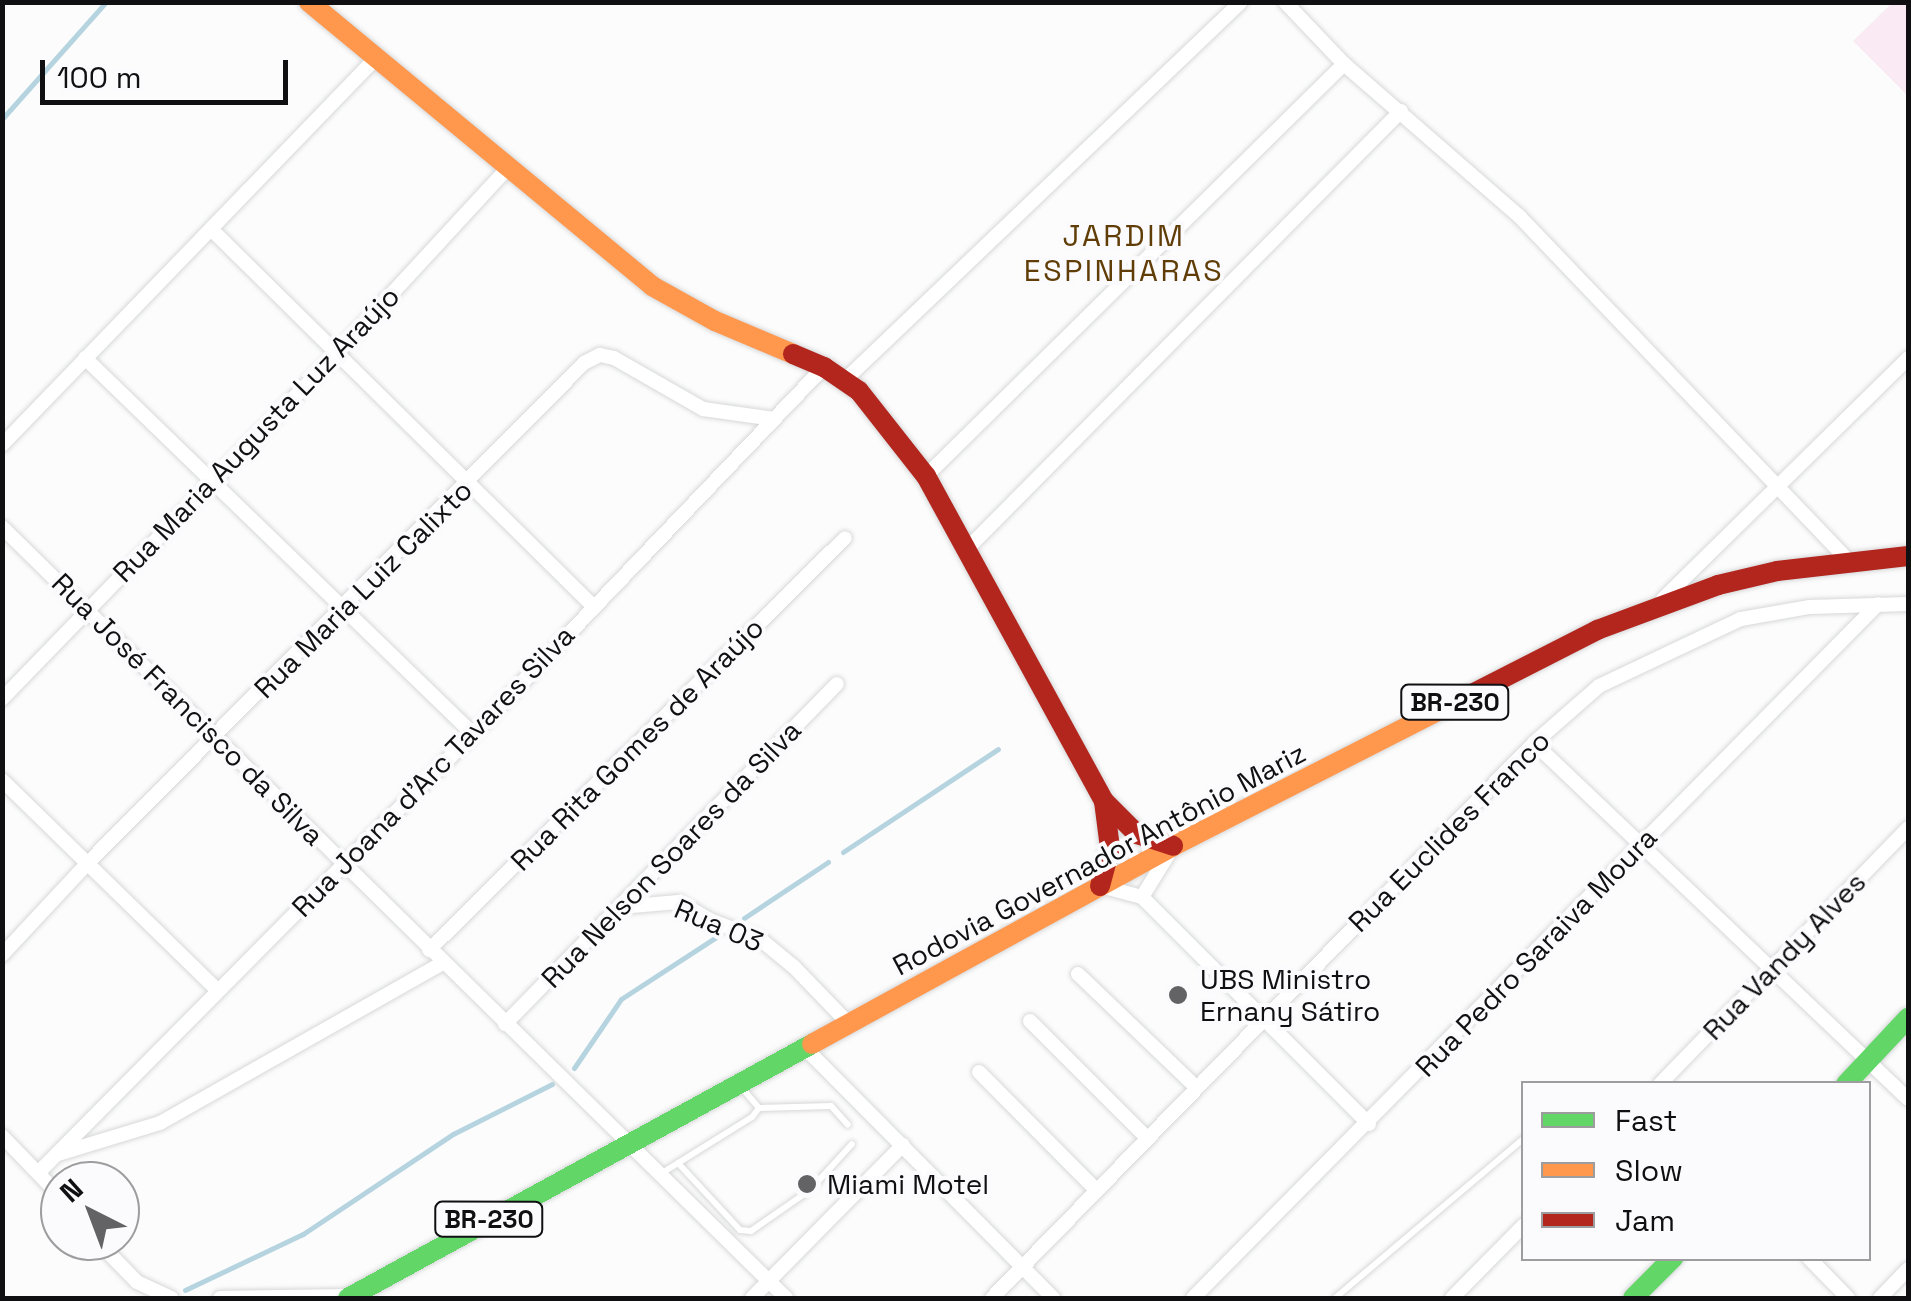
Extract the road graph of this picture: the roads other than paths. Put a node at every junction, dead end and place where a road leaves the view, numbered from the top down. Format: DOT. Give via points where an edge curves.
graph roads {
  1 [pos="308,2"];
  2 [pos="1242,2"];
  3 [pos="1286,2"];
  4 [pos="376,57"];
  5 [pos="1344,64"];
  6 [pos="1401,112"];
  7 [pos="508,168"];
  8 [pos="211,229"];
  9 [pos="338,352"];
  10 [pos="84,358"];
  11 [pos="1908,358"];
  12 [pos="824,367"];
  13 [pos="845,380"];
  14 [pos="774,420"];
  15 [pos="2,444"];
  16 [pos="926,476"];
  17 [pos="210,484"];
  18 [pos="467,486"];
  19 [pos="1779,488"];
  20 [pos="2,527"];
  21 [pos="845,538"];
  22 [pos="966,550"];
  23 [pos="1908,556"];
  24 [pos="1849,560"];
  25 [pos="1878,604"];
  26 [pos="1908,604"];
  27 [pos="593,606"];
  28 [pos="1655,606"];
  29 [pos="338,608"];
  30 [pos="88,609"];
  31 [pos="836,684"];
  32 [pos="2,699"];
  33 [pos="474,734"];
  34 [pos="214,737"];
  35 [pos="1534,744"];
  36 [pos="2,780"];
  37 [pos="1908,828"];
  38 [pos="1125,845"];
  39 [pos="1173,846"];
  40 [pos="1638,847"];
  41 [pos="88,864"];
  42 [pos="345,864"];
  43 [pos="1100,886"];
  44 [pos="1142,896"];
  45 [pos="618,907"];
  46 [pos="429,950"];
  47 [pos="2,956"];
  48 [pos="443,963"];
  49 [pos="1770,970"];
  50 [pos="1078,974"];
  51 [pos="217,990"];
  52 [pos="1264,1018"];
  53 [pos="1908,1018"];
  54 [pos="1030,1022"];
  55 [pos="505,1024"];
  56 [pos="850,1025"];
  57 [pos="806,1049"];
  58 [pos="1869,1059"];
  59 [pos="979,1072"];
  60 [pos="1663,1081"];
  61 [pos="1849,1081"];
  62 [pos="740,1084"];
  63 [pos="1196,1086"];
  64 [pos="1908,1100"];
  65 [pos="759,1108"];
  66 [pos="1369,1124"];
  67 [pos="848,1125"];
  68 [pos="2,1136"];
  69 [pos="1147,1138"];
  70 [pos="1521,1141"];
  71 [pos="631,1143"];
  72 [pos="852,1144"];
  73 [pos="903,1145"];
  74 [pos="58,1154"];
  75 [pos="678,1163"];
  76 [pos="39,1172"];
  77 [pos="661,1174"];
  78 [pos="1096,1190"];
  79 [pos="1521,1227"];
  80 [pos="116,1261"];
  81 [pos="1670,1261"];
  82 [pos="1812,1261"];
  83 [pos="1022,1267"];
  84 [pos="1908,1269"];
  85 [pos="768,1282"];
  86 [pos="351,1297"];
  87 [pos="171,1298"];
  88 [pos="220,1298"];
  89 [pos="752,1298"];
  90 [pos="786,1298"];
  91 [pos="992,1298"];
  92 [pos="1053,1298"];
  93 [pos="1193,1298"];
  94 [pos="1336,1298"];
  95 [pos="1452,1298"];
  96 [pos="1633,1298"];
  97 [pos="1848,1298"];
  98 [pos="1880,1298"];
  1 -- 4 [label="main road"];
  2 -- 13 [label="street"];
  3 -- 5 [label="street"];
  4 -- 7 [label="main road"];
  4 -- 8 [label="street"];
  5 -- 6 [label="street"];
  5 -- 16 [label="street"];
  6 -- 19 [label="street" via="1519,216"];
  6 -- 22 [label="street"];
  7 -- 9 [label="street, Rua Maria Augusta Luz Araújo"];
  7 -- 12 [label="main road" via="652,286"];
  8 -- 9 [label="street"];
  8 -- 10 [label="street"];
  9 -- 17 [label="street, Rua Maria Augusta Luz Araújo"];
  9 -- 18 [label="street"];
  10 -- 15 [label="street"];
  10 -- 17 [label="street"];
  11 -- 19 [label="street"];
  12 -- 13 [label="main road"];
  12 -- 14 [label="street, Rua Joana d'Arc Tavares Silva"];
  13 -- 16 [label="main road" via="875,407"];
  14 -- 18 [label="street, Rua Maria Luiz Calixto" via="703,409 600,354 571,375"];
  14 -- 27 [label="street, Rua Joana d'Arc Tavares Silva"];
  16 -- 22 [label="main road"];
  17 -- 29 [label="street"];
  17 -- 30 [label="street, Rua Maria Augusta Luz Araújo"];
  18 -- 27 [label="street"];
  18 -- 29 [label="street, Rua Maria Luiz Calixto"];
  19 -- 24 [label="street"];
  19 -- 28 [label="street"];
  20 -- 30 [label="street, Rua José Francisco da Silva"];
  21 -- 46 [label="street, Rua Rita Gomes de Araújo"];
  22 -- 38 [label="main road"];
  23 -- 24 [label="main road, Rodovia Governador Antônio Mariz / BR-230"];
  24 -- 28 [label="main road, Rodovia Governador Antônio Mariz / BR-230" via="1777,570"];
  25 -- 26 [label="street, Rua Euclides Franco"];
  25 -- 35 [label="street, Rua Euclides Franco" via="1741,619 1599,686"];
  25 -- 40 [label="street, Rua Pedro Saraiva Moura"];
  27 -- 33 [label="street, Rua Joana d'Arc Tavares Silva"];
  28 -- 39 [label="main road, Rodovia Governador Antônio Mariz / BR-230" via="1515,670"];
  29 -- 33 [label="street"];
  29 -- 34 [label="street, Rua Maria Luiz Calixto"];
  30 -- 32 [label="street, Rua Maria Augusta Luz Araújo"];
  30 -- 34 [label="street, Rua José Francisco da Silva"];
  31 -- 45 [label="street, Rua Nelson Soares da Silva"];
  33 -- 42 [label="street, Rua Joana d'Arc Tavares Silva"];
  34 -- 41 [label="street, Rua Maria Luiz Calixto"];
  34 -- 42 [label="street, Rua José Francisco da Silva"];
  35 -- 40 [label="street"];
  35 -- 52 [label="street, Rua Euclides Franco"];
  36 -- 41 [label="street"];
  37 -- 49 [label="street, Rua Vandy Alves"];
  38 -- 39 [label="main road"];
  38 -- 43 [label="main road"];
  39 -- 43 [label="main road, Rodovia Governador Antônio Mariz / BR-230"];
  39 -- 44 [label="street"];
  40 -- 49 [label="street"];
  40 -- 66 [label="street, Rua Pedro Saraiva Moura"];
  41 -- 47 [label="street, Rua Maria Luiz Calixto"];
  41 -- 51 [label="street"];
  42 -- 46 [label="street, Rua José Francisco da Silva"];
  42 -- 51 [label="street, Rua Joana d'Arc Tavares Silva"];
  43 -- 44 [label="street"];
  43 -- 56 [label="main road, Rodovia Governador Antônio Mariz / BR-230"];
  44 -- 52 [label="street"];
  45 -- 55 [label="street, Rua Nelson Soares da Silva"];
  45 -- 56 [label="street, Rua 03" via="679,902 760,939"];
  46 -- 48 [label="street, Rua José Francisco da Silva"];
  48 -- 55 [label="street, Rua José Francisco da Silva"];
  48 -- 74 [label="street" via="160,1123"];
  49 -- 58 [label="street"];
  49 -- 60 [label="street, Rua Vandy Alves"];
  50 -- 63 [label="street"];
  51 -- 74 [label="street, Rua Joana d'Arc Tavares Silva"];
  52 -- 63 [label="street, Rua Euclides Franco"];
  52 -- 66 [label="street"];
  53 -- 58 [label="main road"];
  54 -- 69 [label="street"];
  55 -- 71 [label="street, Rua José Francisco da Silva"];
  56 -- 57 [label="main road, Rodovia Governador Antônio Mariz / BR-230"];
  57 -- 62 [label="main road, Rodovia Governador Antônio Mariz / BR-230"];
  57 -- 73 [label="street"];
  58 -- 61 [label="main road"];
  58 -- 64 [label="street"];
  59 -- 78 [label="street"];
  62 -- 65 [label="lane"];
  62 -- 71 [label="main road, Rodovia Governador Antônio Mariz / BR-230"];
  63 -- 69 [label="street, Rua Euclides Franco"];
  65 -- 67 [label="lane" via="831,1106"];
  65 -- 75 [label="lane"];
  66 -- 93 [label="street, Rua Pedro Saraiva Moura"];
  68 -- 76 [label="street"];
  69 -- 78 [label="street, Rua Euclides Franco"];
  70 -- 94 [label="lane"];
  71 -- 77 [label="street, Rua José Francisco da Silva"];
  71 -- 86 [label="main road, Rodovia Governador Antônio Mariz / BR-230"];
  72 -- 75 [label="lane" via="810,1190 759,1228 740,1230"];
  73 -- 83 [label="street"];
  73 -- 85 [label="street"];
  74 -- 76 [label="street, Rua Joana d'Arc Tavares Silva"];
  75 -- 77 [label="lane"];
  77 -- 85 [label="street, Rua José Francisco da Silva"];
  78 -- 83 [label="street, Rua Euclides Franco"];
  79 -- 95 [label="street"];
  80 -- 87 [label="street" via="136,1282"];
  81 -- 96 [label="main road"];
  82 -- 97 [label="street"];
  83 -- 91 [label="street, Rua Euclides Franco"];
  83 -- 92 [label="street"];
  84 -- 98 [label="street"];
  85 -- 89 [label="street"];
  85 -- 90 [label="street, Rua José Francisco da Silva"];
  86 -- 88 [label="street"];
}
